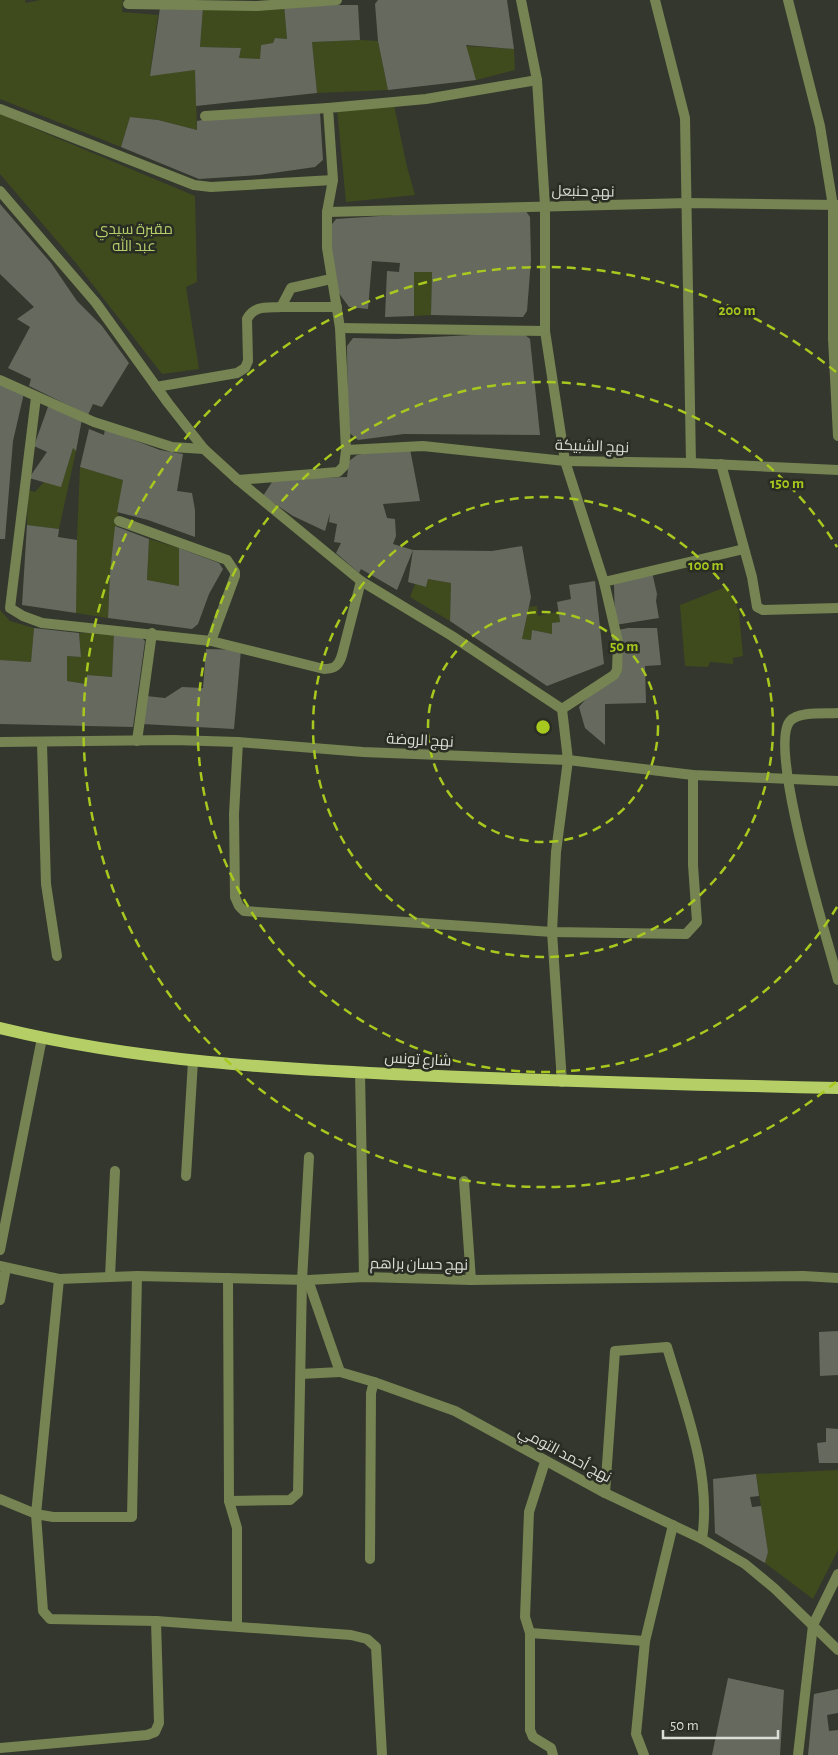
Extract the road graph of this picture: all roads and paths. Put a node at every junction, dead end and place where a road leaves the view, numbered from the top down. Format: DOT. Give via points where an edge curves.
graph roads {
  1 [pos="338,0"];
  2 [pos="521,0"];
  3 [pos="655,0"];
  4 [pos="788,0"];
  5 [pos="321,1"];
  6 [pos="128,4"];
  7 [pos="537,80"];
  8 [pos="328,108"];
  9 [pos="0,109"];
  10 [pos="205,116"];
  11 [pos="333,180"];
  12 [pos="0,191"];
  13 [pos="688,203"];
  14 [pos="545,205"];
  15 [pos="835,205"];
  16 [pos="327,212"];
  17 [pos="331,280"];
  18 [pos="280,307"];
  19 [pos="337,307"];
  20 [pos="340,328"];
  21 [pos="545,331"];
  22 [pos="0,380"];
  23 [pos="156,388"];
  24 [pos="36,397"];
  25 [pos="838,436"];
  26 [pos="204,449"];
  27 [pos="346,450"];
  28 [pos="565,461"];
  29 [pos="691,463"];
  30 [pos="721,464"];
  31 [pos="838,470"];
  32 [pos="238,480"];
  33 [pos="119,521"];
  34 [pos="744,549"];
  35 [pos="361,581"];
  36 [pos="604,582"];
  37 [pos="0,603"];
  38 [pos="10,608"];
  39 [pos="838,608"];
  40 [pos="152,633"];
  41 [pos="211,641"];
  42 [pos="562,709"];
  43 [pos="838,713"];
  44 [pos="137,741"];
  45 [pos="0,742"];
  46 [pos="42,742"];
  47 [pos="238,742"];
  48 [pos="568,760"];
  49 [pos="693,774"];
  50 [pos="786,778"];
  51 [pos="838,781"];
  52 [pos="552,932"];
  53 [pos="57,956"];
  54 [pos="838,980"];
  55 [pos="0,1028"];
  56 [pos="42,1038"];
  57 [pos="194,1061"];
  58 [pos="360,1073"];
  59 [pos="562,1082"];
  60 [pos="838,1088"];
  61 [pos="309,1157"];
  62 [pos="114,1171"];
  63 [pos="186,1176"];
  64 [pos="464,1181"];
  65 [pos="0,1250"];
  66 [pos="3,1267"];
  67 [pos="137,1276"];
  68 [pos="110,1277"];
  69 [pos="364,1277"];
  70 [pos="228,1278"];
  71 [pos="838,1278"];
  72 [pos="59,1279"];
  73 [pos="305,1280"];
  74 [pos="471,1280"];
  75 [pos="0,1300"];
  76 [pos="340,1372"];
  77 [pos="301,1374"];
  78 [pos="374,1382"];
  79 [pos="545,1462"];
  80 [pos="605,1493"];
  81 [pos="0,1499"];
  82 [pos="230,1501"];
  83 [pos="36,1514"];
  84 [pos="673,1525"];
  85 [pos="702,1539"];
  86 [pos="370,1560"];
  87 [pos="838,1574"];
  88 [pos="156,1621"];
  89 [pos="237,1625"];
  90 [pos="812,1625"];
  91 [pos="530,1633"];
  92 [pos="645,1641"];
  93 [pos="838,1650"];
  94 [pos="0,1748"];
  95 [pos="382,1755"];
  96 [pos="553,1755"];
  97 [pos="644,1755"];
  98 [pos="798,1755"];
  1 -- 5 [label="street"];
  2 -- 7 [label="street"];
  3 -- 13 [label="street" via="685,118"];
  4 -- 15 [label="street" via="820,126"];
  5 -- 6 [label="street" via="257,6"];
  7 -- 8 [label="street" via="426,100"];
  7 -- 14 [label="street"];
  8 -- 10 [label="street"];
  8 -- 11 [label="street"];
  9 -- 11 [label="street" via="194,185 211,187"];
  11 -- 16 [label="street"];
  12 -- 23 [label="street" via="96,303"];
  13 -- 14 [label="street, نهج حنبعل" via="611,207"];
  13 -- 15 [label="street, نهج حنبعل"];
  13 -- 29 [label="street"];
  14 -- 16 [label="street, نهج حنبعل"];
  14 -- 21 [label="street"];
  15 -- 25 [label="street" via="833,339"];
  16 -- 17 [label="street"];
  17 -- 18 [label="street" via="291,288"];
  17 -- 19 [label="street"];
  18 -- 19 [label="street"];
  18 -- 23 [label="street" via="258,308 250,313 245,368 237,373"];
  19 -- 20 [label="street"];
  20 -- 21 [label="street"];
  20 -- 27 [label="street"];
  21 -- 28 [label="street"];
  22 -- 24 [label="street"];
  23 -- 26 [label="street"];
  24 -- 26 [label="street" via="94,422 172,447"];
  24 -- 38 [label="street"];
  26 -- 32 [label="street"];
  27 -- 28 [label="street, نهج الشبيكة" via="423,446"];
  27 -- 32 [label="street" via="344,466 338,472"];
  28 -- 29 [label="street, نهج الشبيكة"];
  28 -- 36 [label="street"];
  29 -- 30 [label="street, نهج الشبيكة"];
  30 -- 31 [label="street, نهج الشبيكة"];
  30 -- 34 [label="street"];
  32 -- 35 [label="street"];
  33 -- 41 [label="street" via="227,560 235,576"];
  34 -- 36 [label="street"];
  34 -- 39 [label="street" via="757,606 763,610"];
  35 -- 41 [label="street" via="342,655 339,664 332,669"];
  35 -- 42 [label="street"];
  36 -- 42 [label="street" via="618,642 617,670 611,678"];
  37 -- 38 [label="street"];
  38 -- 40 [label="street" via="42,623"];
  40 -- 41 [label="street"];
  40 -- 44 [label="street"];
  42 -- 48 [label="street"];
  43 -- 50 [label="street" via="796,717 790,721 786,732"];
  44 -- 46 [label="street, نهج الروضة"];
  44 -- 47 [label="street, نهج الروضة"];
  45 -- 46 [label="street, نهج الروضة"];
  46 -- 53 [label="street" via="46,884"];
  47 -- 48 [label="street, نهج الروضة" via="363,752"];
  47 -- 52 [label="street" via="234,814 236,897 244,912"];
  48 -- 49 [label="street, نهج الروضة"];
  48 -- 52 [label="street" via="556,852"];
  49 -- 50 [label="street, نهج الروضة"];
  49 -- 52 [label="street" via="696,922 692,930 686,934"];
  50 -- 51 [label="street, نهج الروضة"];
  50 -- 54 [label="street"];
  52 -- 59 [label="street"];
  55 -- 56 [label="main road, شارع تونس"];
  56 -- 57 [label="main road, شارع تونس"];
  56 -- 65 [label="street"];
  57 -- 58 [label="main road, شارع تونس"];
  57 -- 63 [label="street"];
  58 -- 59 [label="main road, شارع تونس"];
  58 -- 69 [label="street"];
  59 -- 60 [label="main road, شارع تونس"];
  61 -- 73 [label="street"];
  62 -- 68 [label="street"];
  64 -- 74 [label="street"];
  66 -- 72 [label="street, نهج حسان براهم"];
  66 -- 75 [label="street"];
  67 -- 68 [label="street, نهج حسان براهم"];
  67 -- 70 [label="street, نهج حسان براهم"];
  67 -- 83 [label="street" via="132,1517"];
  68 -- 72 [label="street, نهج حسان براهم"];
  69 -- 73 [label="street, نهج حسان براهم"];
  69 -- 74 [label="street, نهج حسان براهم"];
  70 -- 73 [label="street, نهج حسان براهم"];
  70 -- 82 [label="street"];
  71 -- 74 [label="street, نهج حسان براهم"];
  72 -- 83 [label="street"];
  73 -- 76 [label="street"];
  73 -- 77 [label="street"];
  76 -- 77 [label="street, نهج أحمد التومي"];
  76 -- 78 [label="street, نهج أحمد التومي"];
  77 -- 82 [label="street" via="297,1495 290,1500"];
  78 -- 79 [label="street, نهج أحمد التومي" via="455,1411"];
  78 -- 86 [label="street" via="371,1393"];
  79 -- 80 [label="street, نهج أحمد التومي"];
  79 -- 91 [label="street" via="527,1528 524,1617"];
  80 -- 84 [label="street, نهج أحمد التومي"];
  80 -- 85 [label="street" via="615,1351 667,1347 698,1450 706,1517"];
  81 -- 83 [label="street"];
  82 -- 89 [label="street" via="237,1528"];
  83 -- 88 [label="street" via="43,1611 50,1619"];
  84 -- 85 [label="street, نهج أحمد التومي"];
  84 -- 92 [label="street"];
  85 -- 90 [label="street, نهج أحمد التومي" via="745,1564"];
  87 -- 90 [label="street"];
  88 -- 89 [label="street"];
  88 -- 94 [label="street" via="159,1723 155,1732 147,1736"];
  89 -- 95 [label="street" via="351,1635 373,1642 376,1647"];
  90 -- 93 [label="street, نهج أحمد التومي"];
  90 -- 98 [label="street"];
  91 -- 92 [label="street"];
  91 -- 96 [label="street" via="530,1730 533,1737 551,1748"];
  92 -- 97 [label="street" via="636,1734"];
}
